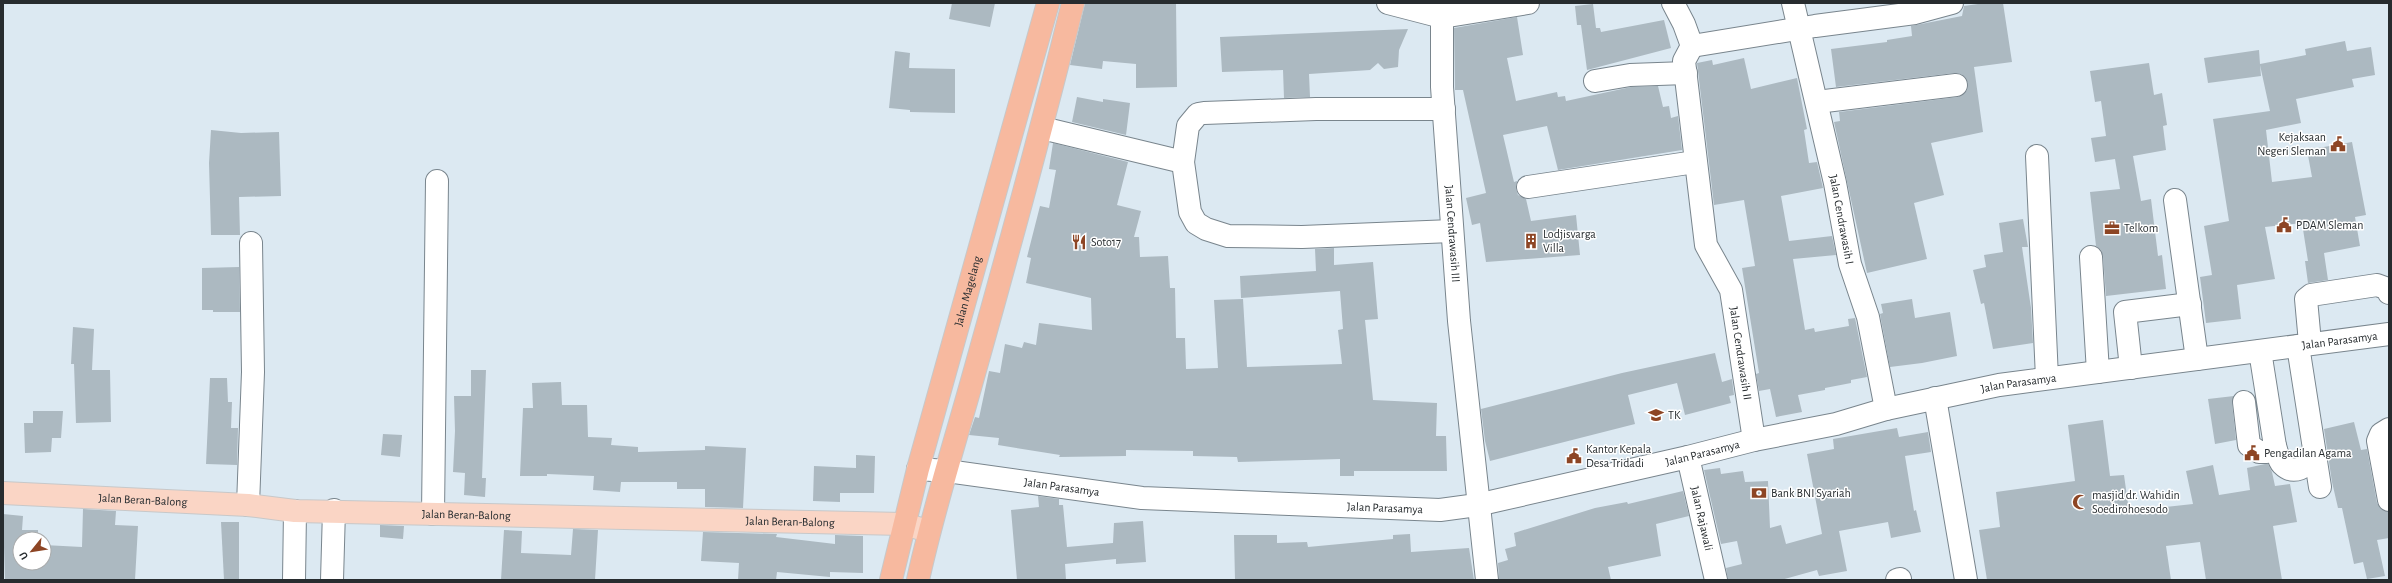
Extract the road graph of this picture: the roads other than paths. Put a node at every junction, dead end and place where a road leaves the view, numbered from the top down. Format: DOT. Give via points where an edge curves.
graph roads {
  1 [pos="1048,3"];
  2 [pos="1073,3"];
  3 [pos="1388,3"];
  4 [pos="1528,3"];
  5 [pos="1673,3"];
  6 [pos="1793,3"];
  7 [pos="1952,3"];
  8 [pos="1442,10"];
  9 [pos="1800,28"];
  10 [pos="1692,46"];
  11 [pos="1686,73"];
  12 [pos="1595,81"];
  13 [pos="1956,86"];
  14 [pos="1817,102"];
  15 [pos="1444,109"];
  16 [pos="1042,128"];
  17 [pos="2037,156"];
  18 [pos="1183,162"];
  19 [pos="1695,162"];
  20 [pos="437,181"];
  21 [pos="1528,187"];
  22 [pos="2175,200"];
  23 [pos="1452,231"];
  24 [pos="251,244"];
  25 [pos="2092,258"];
  26 [pos="2389,293"];
  27 [pos="2190,304"];
  28 [pos="2389,334"];
  29 [pos="2304,345"];
  30 [pos="2260,350"];
  31 [pos="2197,359"];
  32 [pos="2131,368"];
  33 [pos="2098,372"];
  34 [pos="2047,378"];
  35 [pos="1935,398"];
  36 [pos="2244,402"];
  37 [pos="1886,409"];
  38 [pos="2389,429"];
  39 [pos="1754,440"];
  40 [pos="2275,446"];
  41 [pos="2314,456"];
  42 [pos="1688,457"];
  43 [pos="918,469"];
  44 [pos="947,471"];
  45 [pos="2320,487"];
  46 [pos="3,493"];
  47 [pos="2389,500"];
  48 [pos="248,505"];
  49 [pos="1477,505"];
  50 [pos="334,510"];
  51 [pos="295,511"];
  52 [pos="433,514"];
  53 [pos="904,524"];
  54 [pos="928,531"];
  55 [pos="294,580"];
  56 [pos="332,580"];
  57 [pos="891,580"];
  58 [pos="918,580"];
  59 [pos="1487,580"];
  60 [pos="1716,580"];
  61 [pos="1966,580"];
  1 -- 43 [label="highway, Jalan Magelang"];
  2 -- 16 [label="highway"];
  3 -- 8 [label="street"];
  4 -- 8 [label="street"];
  5 -- 10 [label="street"];
  6 -- 9 [label="street, Jalan Cendrawasih I"];
  7 -- 9 [label="street" via="1915,13"];
  8 -- 15 [label="street, Jalan Cendrawasih III" via="1440,44"];
  9 -- 10 [label="street"];
  9 -- 14 [label="street, Jalan Cendrawasih I"];
  10 -- 11 [label="street, Jalan Cendrawasih II" via="1684,61"];
  11 -- 12 [label="street" via="1630,75"];
  11 -- 19 [label="street, Jalan Cendrawasih II"];
  13 -- 14 [label="street"];
  14 -- 37 [label="street, Jalan Cendrawasih I" via="1850,264 1868,317"];
  15 -- 18 [label="street" via="1204,112 1198,114 1188,126"];
  15 -- 23 [label="street, Jalan Cendrawasih III"];
  16 -- 18 [label="street"];
  16 -- 44 [label="highway"];
  17 -- 34 [label="street"];
  18 -- 23 [label="street" via="1188,203 1196,223 1228,236 1302,237"];
  19 -- 21 [label="street"];
  19 -- 39 [label="street, Jalan Cendrawasih II" via="1706,245 1731,290"];
  20 -- 52 [label="street"];
  22 -- 27 [label="street"];
  23 -- 49 [label="street, Jalan Cendrawasih III"];
  24 -- 48 [label="street" via="253,372"];
  25 -- 33 [label="street"];
  26 -- 29 [label="street" via="2377,285 2311,295 2306,299"];
  27 -- 31 [label="street"];
  27 -- 32 [label="street" via="2125,312"];
  28 -- 29 [label="street, Jalan Parasamya"];
  29 -- 30 [label="street, Jalan Parasamya"];
  29 -- 41 [label="street"];
  30 -- 31 [label="street, Jalan Parasamya"];
  30 -- 40 [label="street"];
  31 -- 32 [label="street, Jalan Parasamya"];
  32 -- 33 [label="street, Jalan Parasamya"];
  33 -- 34 [label="street, Jalan Parasamya"];
  34 -- 35 [label="street, Jalan Parasamya"];
  35 -- 37 [label="street, Jalan Parasamya"];
  35 -- 61 [label="street"];
  36 -- 40 [label="street" via="2249,445 2258,452 2267,452"];
  37 -- 39 [label="street, Jalan Parasamya" via="1836,424"];
  38 -- 47 [label="street" via="2381,434 2378,441"];
  39 -- 42 [label="street, Jalan Parasamya"];
  40 -- 41 [label="street" via="2281,463 2291,468 2302,470"];
  41 -- 45 [label="street"];
  42 -- 49 [label="street, Jalan Parasamya"];
  42 -- 60 [label="street, Jalan Rajawali"];
  43 -- 44 [label="street, Jalan Parasamya"];
  43 -- 53 [label="highway, Jalan Magelang"];
  44 -- 49 [label="street, Jalan Parasamya" via="1142,498 1426,510"];
  44 -- 54 [label="highway"];
  46 -- 48 [label="main road, Jalan Beran-Balong"];
  48 -- 51 [label="main road, Jalan Beran-Balong"];
  49 -- 59 [label="street, Jalan Cendrawasih III"];
  50 -- 51 [label="main road, Jalan Beran-Balong"];
  50 -- 52 [label="main road, Jalan Beran-Balong"];
  50 -- 56 [label="street"];
  51 -- 55 [label="street"];
  52 -- 53 [label="main road, Jalan Beran-Balong"];
  53 -- 54 [label="main road, Jalan Beran-Balong"];
  53 -- 57 [label="highway, Jalan Magelang"];
  54 -- 58 [label="highway"];
}
